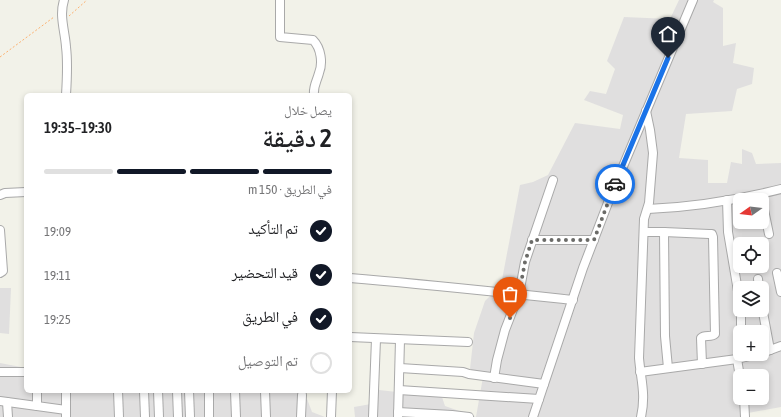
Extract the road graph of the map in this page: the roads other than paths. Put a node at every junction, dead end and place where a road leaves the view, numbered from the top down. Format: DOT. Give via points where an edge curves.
graph roads {
  1 [pos="64,0"];
  2 [pos="280,0"];
  3 [pos="693,0"];
  4 [pos="66,93"];
  5 [pos="314,93"];
  6 [pos="646,111"];
  7 [pos="552,180"];
  8 [pos="781,189"];
  9 [pos="24,192"];
  10 [pos="0,195"];
  11 [pos="769,195"];
  12 [pos="728,200"];
  13 [pos="733,200"];
  14 [pos="648,209"];
  15 [pos="768,229"];
  16 [pos="0,230"];
  17 [pos="644,232"];
  18 [pos="664,232"];
  19 [pos="769,234"];
  20 [pos="532,240"];
  21 [pos="594,240"];
  22 [pos="1,258"];
  23 [pos="0,273"];
  24 [pos="777,273"];
  25 [pos="352,278"];
  26 [pos="736,281"];
  27 [pos="781,292"];
  28 [pos="519,294"];
  29 [pos="573,300"];
  30 [pos="352,337"];
  31 [pos="376,339"];
  32 [pos="400,340"];
  33 [pos="468,342"];
  34 [pos="781,346"];
  35 [pos="769,351"];
  36 [pos="733,358"];
  37 [pos="702,364"];
  38 [pos="400,368"];
  39 [pos="668,368"];
  40 [pos="0,372"];
  41 [pos="24,372"];
  42 [pos="640,372"];
  43 [pos="494,378"];
  44 [pos="544,384"];
  45 [pos="399,390"];
  46 [pos="37,393"];
  47 [pos="66,393"];
  48 [pos="118,393"];
  49 [pos="144,393"];
  50 [pos="158,393"];
  51 [pos="178,393"];
  52 [pos="189,393"];
  53 [pos="209,393"];
  54 [pos="235,393"];
  55 [pos="265,393"];
  56 [pos="332,393"];
  57 [pos="302,395"];
  58 [pos="539,399"];
  59 [pos="4,402"];
  60 [pos="744,405"];
  61 [pos="37,406"];
  62 [pos="66,414"];
  63 [pos="398,415"];
  64 [pos="8,417"];
  65 [pos="119,417"];
  66 [pos="145,417"];
  67 [pos="159,417"];
  68 [pos="178,417"];
  69 [pos="190,417"];
  70 [pos="209,417"];
  71 [pos="236,417"];
  72 [pos="266,417"];
  73 [pos="301,417"];
  74 [pos="331,417"];
  75 [pos="373,417"];
  76 [pos="469,417"];
  77 [pos="533,417"];
  78 [pos="641,417"];
  79 [pos="745,417"];
  1 -- 4 [label="street" via="62,21 67,48"];
  2 -- 5 [label="street" via="280,37 313,40 319,51 320,70"];
  3 -- 6 [label="street"];
  6 -- 14 [label="street" via="653,153"];
  6 -- 21 [label="street"];
  7 -- 20 [label="street"];
  8 -- 11 [label="street"];
  9 -- 10 [label="street"];
  12 -- 13 [label="street"];
  12 -- 14 [label="street" via="678,208"];
  12 -- 26 [label="street" via="728,232"];
  14 -- 17 [label="street" via="644,219"];
  15 -- 19 [label="street"];
  16 -- 22 [label="street"];
  17 -- 18 [label="street"];
  17 -- 42 [label="street"];
  18 -- 37 [label="street" via="712,234 713,237 716,334 701,338"];
  18 -- 39 [label="street" via="665,336"];
  20 -- 21 [label="street"];
  20 -- 28 [label="street"];
  21 -- 29 [label="street"];
  22 -- 23 [label="street" via="3,271"];
  24 -- 27 [label="street"];
  25 -- 28 [label="street"];
  28 -- 29 [label="street"];
  28 -- 43 [label="street" via="505,330"];
  29 -- 44 [label="street"];
  30 -- 31 [label="street"];
  31 -- 32 [label="street"];
  31 -- 75 [label="street"];
  32 -- 33 [label="street"];
  32 -- 38 [label="street"];
  34 -- 35 [label="street"];
  36 -- 37 [label="street"];
  37 -- 39 [label="street"];
  38 -- 43 [label="street" via="463,372"];
  38 -- 45 [label="street"];
  39 -- 42 [label="street"];
  40 -- 41 [label="street"];
  42 -- 78 [label="street" via="644,405"];
  43 -- 44 [label="street"];
  44 -- 58 [label="street"];
  45 -- 58 [label="street"];
  45 -- 63 [label="street"];
  46 -- 61 [label="street"];
  47 -- 62 [label="street"];
  48 -- 65 [label="street"];
  49 -- 66 [label="street"];
  50 -- 67 [label="street"];
  51 -- 68 [label="street"];
  52 -- 69 [label="street"];
  53 -- 70 [label="street"];
  54 -- 71 [label="street"];
  55 -- 72 [label="street"];
  56 -- 74 [label="street"];
  57 -- 73 [label="street"];
  58 -- 77 [label="street"];
  59 -- 61 [label="street"];
  59 -- 64 [label="street"];
  60 -- 79 [label="street"];
  61 -- 62 [label="street"];
  63 -- 76 [label="street"];
}
